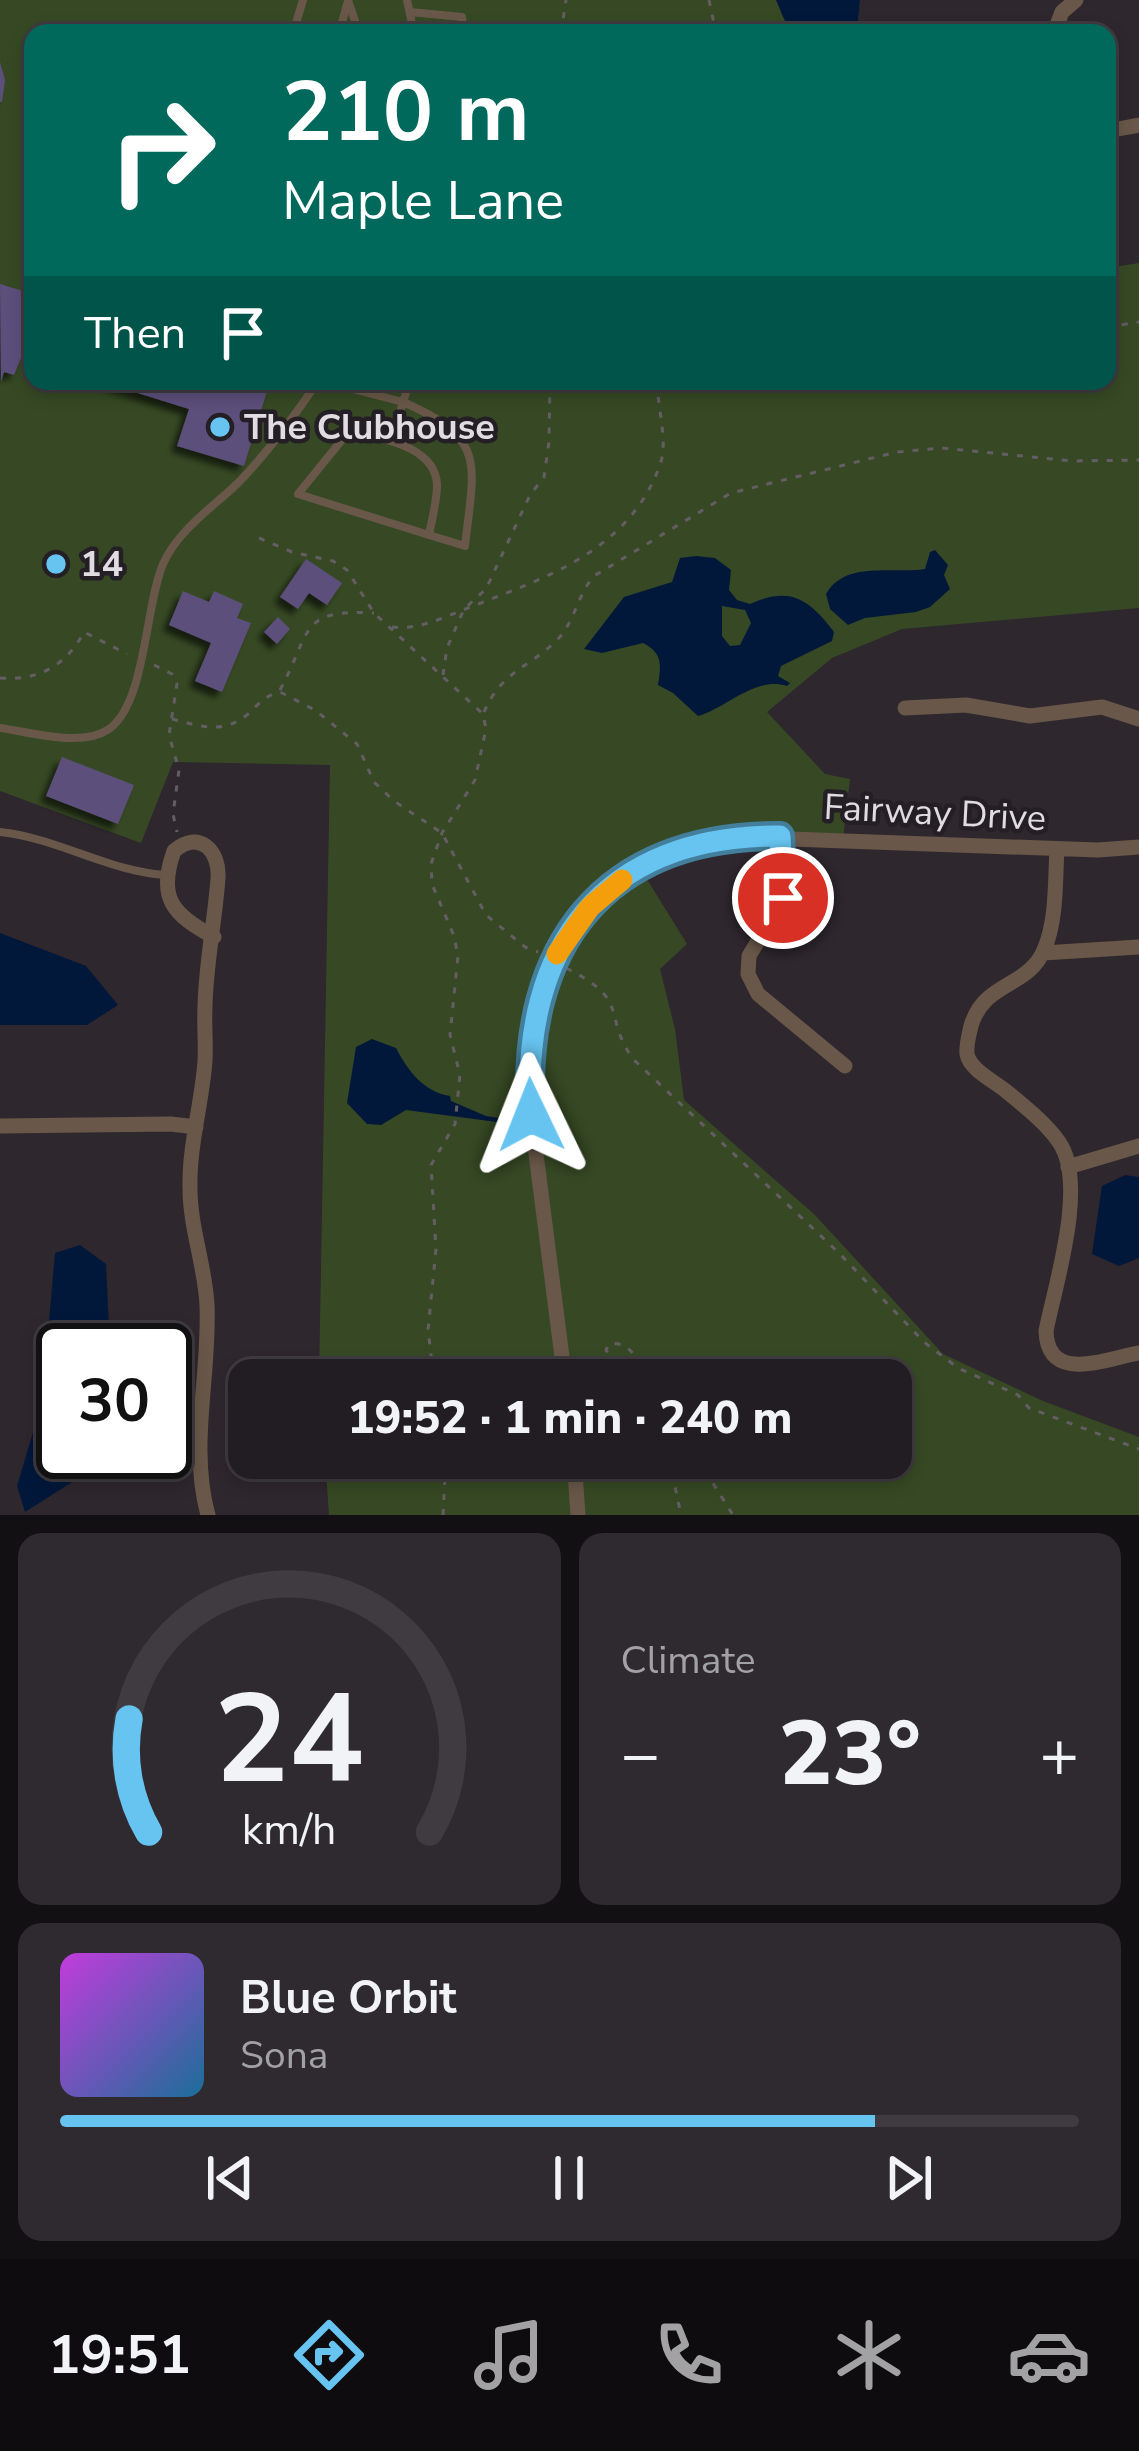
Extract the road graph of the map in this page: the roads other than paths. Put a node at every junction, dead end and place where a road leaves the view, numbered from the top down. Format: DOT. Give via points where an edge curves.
graph roads {
  1 [pos="407,0"];
  2 [pos="1076,0"];
  3 [pos="410,12"];
  4 [pos="412,24"];
  5 [pos="463,24"];
  6 [pos="1057,24"];
  7 [pos="314,390"];
  8 [pos="356,390"];
  9 [pos="407,390"];
  10 [pos="403,402"];
  11 [pos="392,441"];
  12 [pos="429,535"];
  13 [pos="905,708"];
  14 [pos="1139,719"];
  15 [pos="0,728"];
  16 [pos="0,832"];
  17 [pos="780,836"];
  18 [pos="1139,847"];
  19 [pos="1057,849"];
  20 [pos="169,875"];
  21 [pos="214,937"];
  22 [pos="1139,946"];
  23 [pos="1043,953"];
  24 [pos="845,1066"];
  25 [pos="0,1126"];
  26 [pos="196,1127"];
  27 [pos="1139,1146"];
  28 [pos="1068,1167"];
  29 [pos="1139,1353"];
  30 [pos="562,1359"];
  31 [pos="575,1479"];
  32 [pos="208,1515"];
  33 [pos="578,1515"];
  1 -- 3 [label="lane"];
  2 -- 6 [label="street"];
  3 -- 4 [label="lane"];
  3 -- 5 [label="lane" via="462,17"];
  7 -- 15 [label="lane" via="238,482 171,545 155,581 133,689 115,724 72,737"];
  8 -- 10 [label="lane"];
  9 -- 10 [label="lane"];
  10 -- 11 [label="lane"];
  10 -- 12 [label="lane" via="465,442 473,469 465,545"];
  11 -- 12 [label="lane" via="424,456 437,480"];
  11 -- 12 [label="lane" via="350,430 298,494"];
  13 -- 14 [label="street" via="967,705 1030,716 1102,707"];
  16 -- 20 [label="lane" via="137,874"];
  17 -- 19 [label="street, Fairway Drive"];
  17 -- 24 [label="street" via="783,898 748,956 748,974 758,994"];
  17 -- 30 [label="street, Fairway Drive" via="699,843 640,868 590,907 545,979 528,1072"];
  18 -- 19 [label="street, Fairway Drive"];
  19 -- 23 [label="street"];
  20 -- 21 [label="street" via="173,907"];
  20 -- 21 [label="street" via="181,845 213,849"];
  21 -- 26 [label="street"];
  22 -- 23 [label="street"];
  23 -- 28 [label="street" via="984,998 967,1054 1059,1140"];
  25 -- 26 [label="street"];
  26 -- 32 [label="street" via="190,1182 207,1304 199,1459"];
  27 -- 28 [label="street"];
  28 -- 29 [label="street" via="1070,1207 1046,1344 1070,1365"];
  31 -- 33 [label="street"];
}
